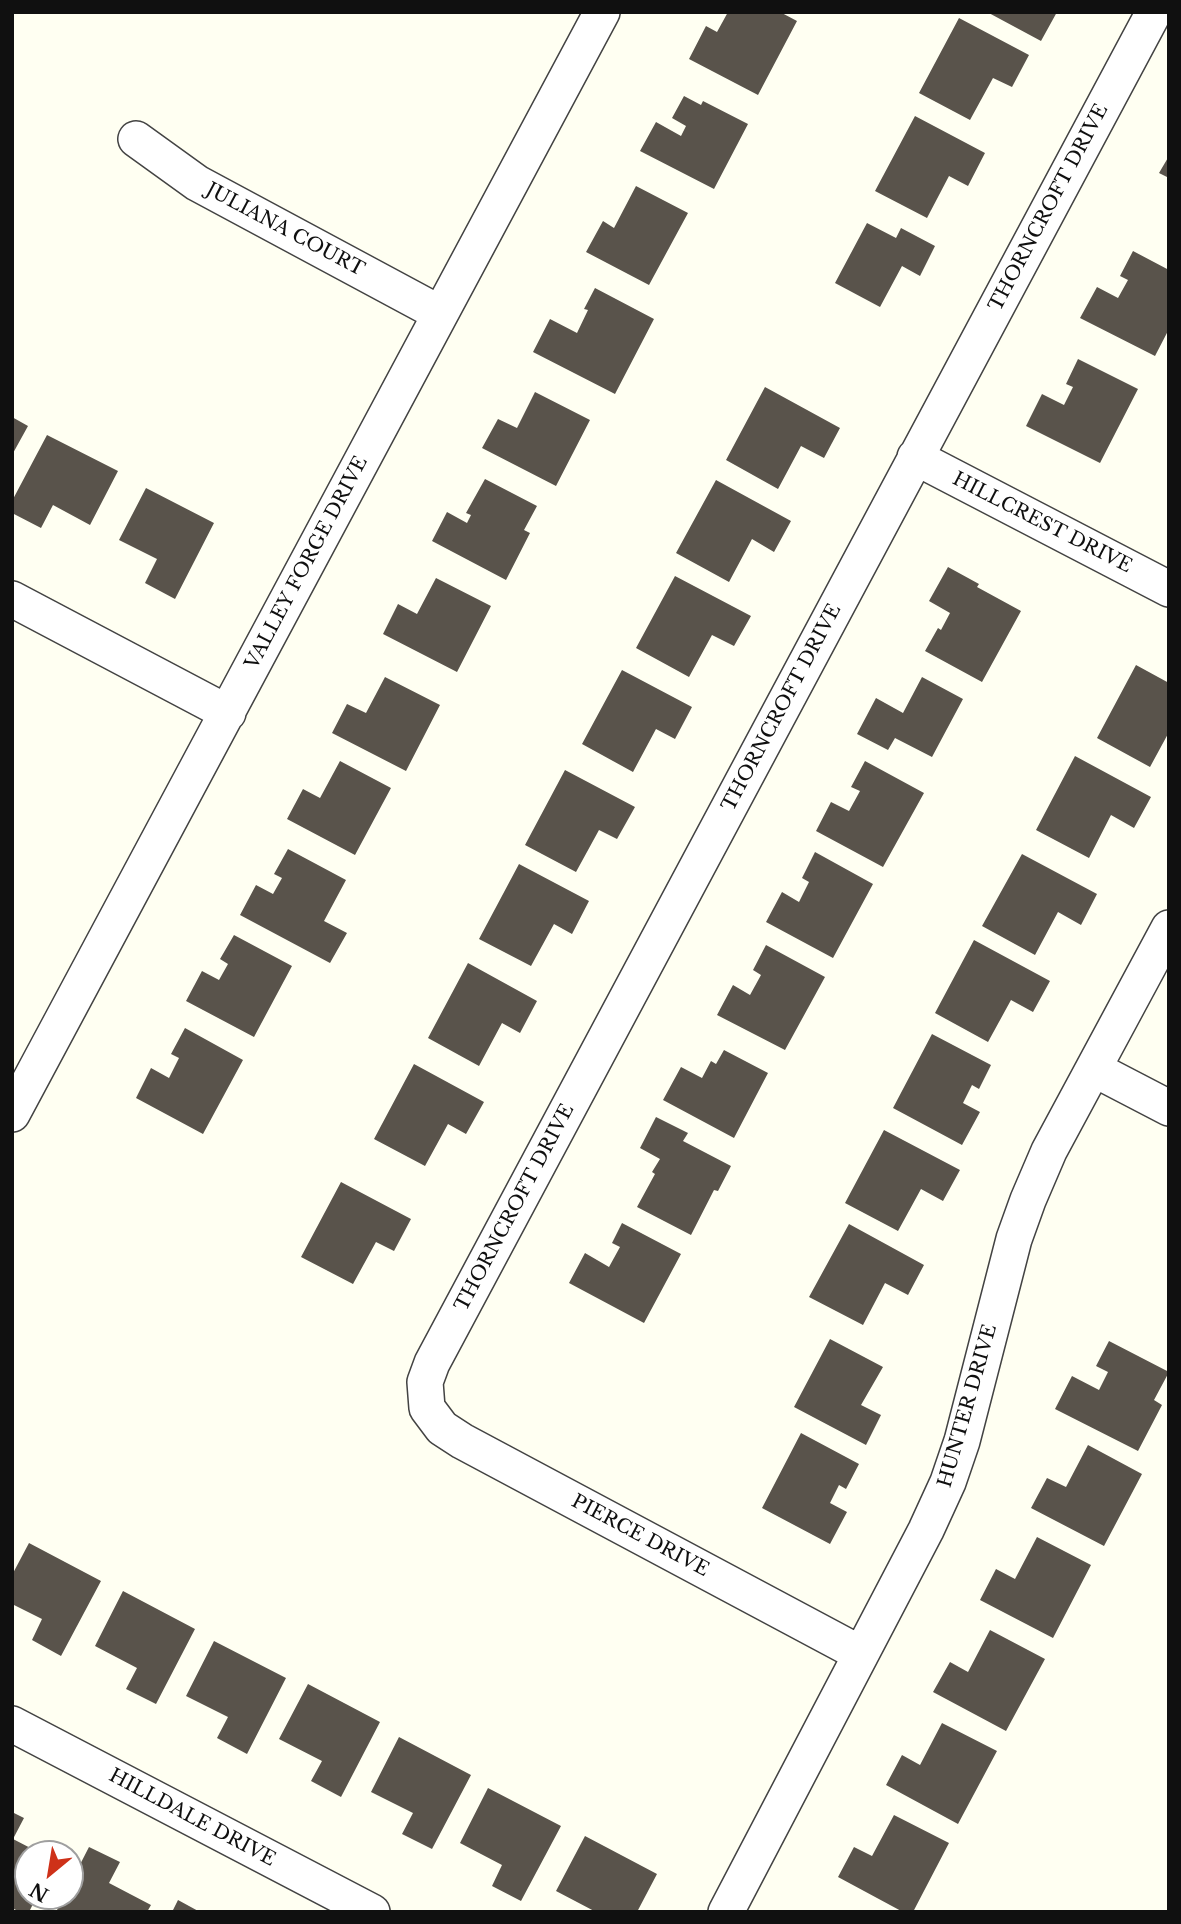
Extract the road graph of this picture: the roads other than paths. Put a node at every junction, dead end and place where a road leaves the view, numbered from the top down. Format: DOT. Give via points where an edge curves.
graph roads {
  1 [pos="603,12"];
  2 [pos="1157,25"];
  3 [pos="136,139"];
  4 [pos="439,313"];
  5 [pos="915,457"];
  6 [pos="1169,589"];
  7 [pos="12,599"];
  8 [pos="228,713"];
  9 [pos="1169,928"];
  10 [pos="1094,1069"];
  11 [pos="1169,1108"];
  12 [pos="12,1114"];
  13 [pos="427,1408"];
  14 [pos="861,1654"];
  15 [pos="12,1724"];
  16 [pos="372,1912"];
  17 [pos="726,1912"];
  1 -- 4 [label="street, VALLEY FORGE DRIVE"];
  2 -- 5 [label="street, THORNCROFT DRIVE"];
  3 -- 4 [label="street, JULIANA COURT" via="197,183"];
  4 -- 8 [label="street, VALLEY FORGE DRIVE"];
  5 -- 6 [label="street, HILLCREST DRIVE"];
  5 -- 13 [label="street, THORNCROFT DRIVE" via="432,1363 425,1382"];
  7 -- 8 [label="street"];
  8 -- 12 [label="street, VALLEY FORGE DRIVE"];
  9 -- 10 [label="street, HUNTER DRIVE"];
  10 -- 11 [label="street"];
  10 -- 14 [label="street, HUNTER DRIVE" via="1049,1151 1014,1239 948,1482"];
  13 -- 14 [label="street, PIERCE DRIVE" via="442,1428 462,1441"];
  14 -- 17 [label="street, HUNTER DRIVE"];
  15 -- 16 [label="street, HILLDALE DRIVE"];
}
